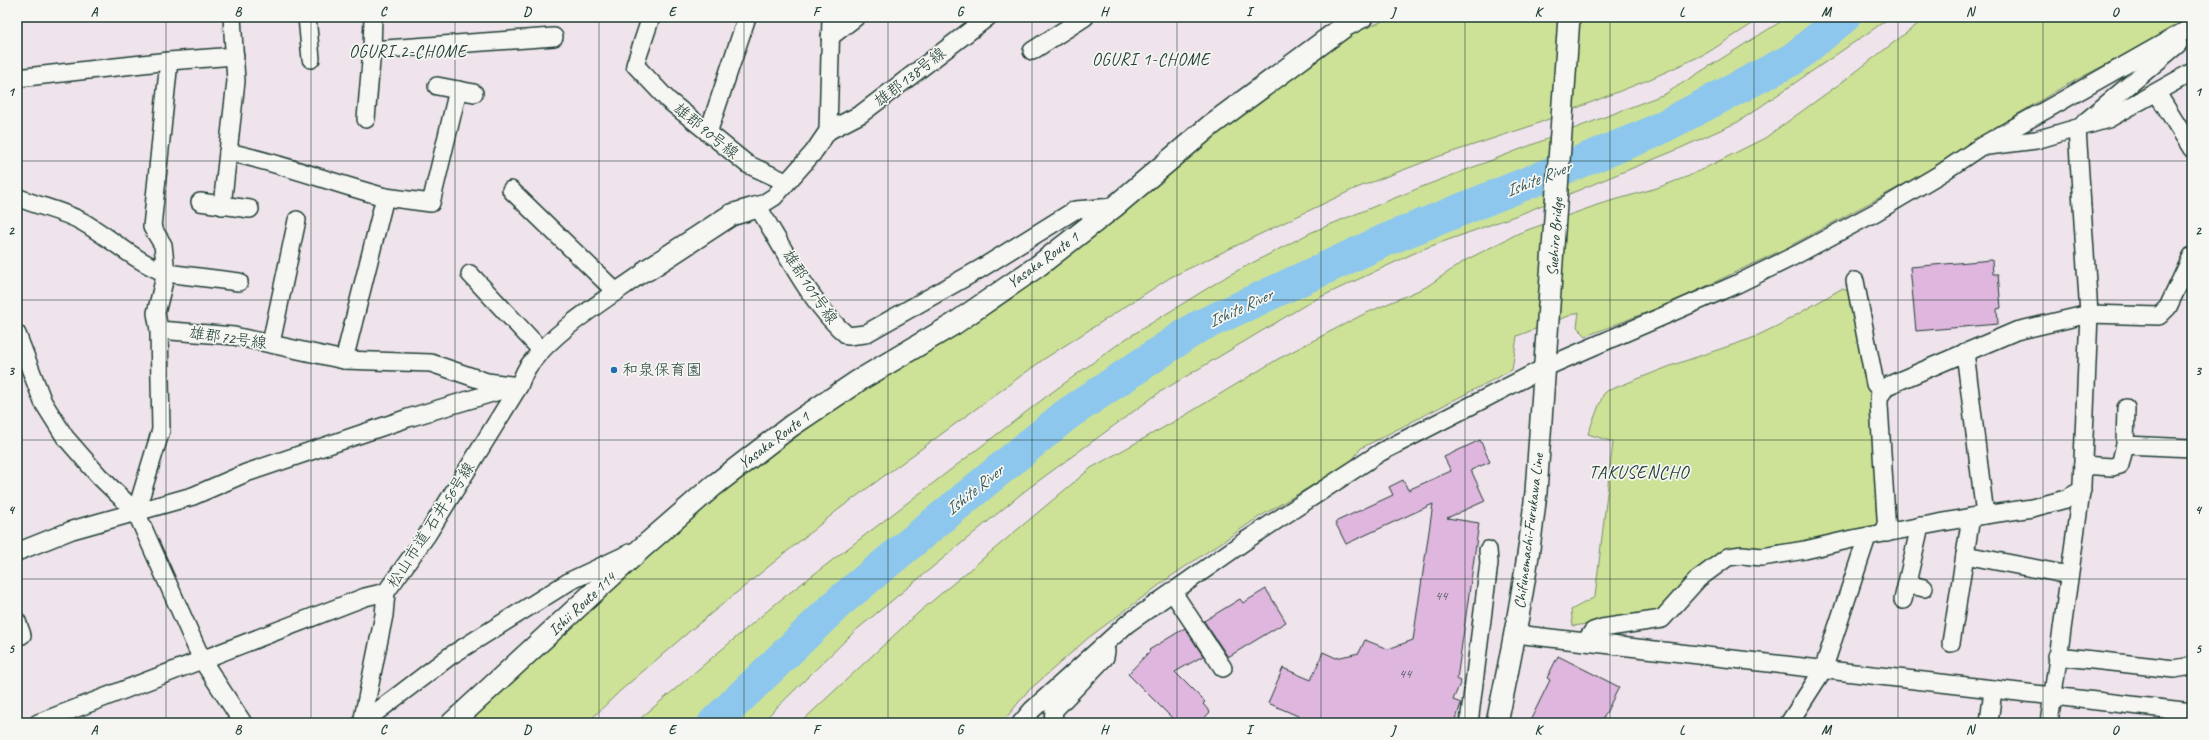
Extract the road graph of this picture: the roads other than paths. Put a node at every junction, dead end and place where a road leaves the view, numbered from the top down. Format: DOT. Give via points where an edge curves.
graph roads {
  1 [pos="232,17"];
  2 [pos="307,17"];
  3 [pos="373,17"];
  4 [pos="650,17"];
  5 [pos="747,17"];
  6 [pos="831,17"];
  7 [pos="856,17"];
  8 [pos="988,17"];
  9 [pos="1085,17"];
  10 [pos="1362,17"];
  11 [pos="1569,17"];
  12 [pos="2192,27"];
  13 [pos="2192,32"];
  14 [pos="554,37"];
  15 [pos="830,37"];
  16 [pos="372,50"];
  17 [pos="1032,51"];
  18 [pos="235,56"];
  19 [pos="311,59"];
  20 [pos="169,61"];
  21 [pos="2192,72"];
  22 [pos="17,78"];
  23 [pos="437,86"];
  24 [pos="2157,93"];
  25 [pos="366,118"];
  26 [pos="2077,129"];
  27 [pos="828,132"];
  28 [pos="708,133"];
  29 [pos="1980,147"];
  30 [pos="2192,149"];
  31 [pos="228,152"];
  32 [pos="786,182"];
  33 [pos="511,190"];
  34 [pos="17,197"];
  35 [pos="384,197"];
  36 [pos="200,202"];
  37 [pos="222,206"];
  38 [pos="758,207"];
  39 [pos="1114,207"];
  40 [pos="250,209"];
  41 [pos="297,220"];
  42 [pos="2192,256"];
  43 [pos="647,270"];
  44 [pos="166,274"];
  45 [pos="470,274"];
  46 [pos="239,282"];
  47 [pos="1855,282"];
  48 [pos="616,292"];
  49 [pos="2089,314"];
  50 [pos="159,330"];
  51 [pos="17,334"];
  52 [pos="1548,338"];
  53 [pos="271,343"];
  54 [pos="541,350"];
  55 [pos="1965,352"];
  56 [pos="344,360"];
  57 [pos="1546,367"];
  58 [pos="519,386"];
  59 [pos="1881,391"];
  60 [pos="2126,408"];
  61 [pos="2125,445"];
  62 [pos="2192,448"];
  63 [pos="2083,465"];
  64 [pos="712,487"];
  65 [pos="2082,490"];
  66 [pos="136,512"];
  67 [pos="1978,516"];
  68 [pos="1920,526"];
  69 [pos="1887,533"];
  70 [pos="1867,537"];
  71 [pos="643,547"];
  72 [pos="1488,550"];
  73 [pos="17,552"];
  74 [pos="1965,555"];
  75 [pos="2069,575"];
  76 [pos="1924,588"];
  77 [pos="1172,591"];
  78 [pos="386,592"];
  79 [pos="1516,634"];
  80 [pos="1106,640"];
  81 [pos="1585,642"];
  82 [pos="1950,643"];
  83 [pos="2057,656"];
  84 [pos="202,660"];
  85 [pos="2192,666"];
  86 [pos="1224,668"];
  87 [pos="1823,670"];
  88 [pos="1993,689"];
  89 [pos="2052,696"];
  90 [pos="2192,712"];
  91 [pos="38,723"];
  92 [pos="243,723"];
  93 [pos="362,723"];
  94 [pos="452,723"];
  95 [pos="1021,723"];
  96 [pos="1055,723"];
  97 [pos="1469,723"];
  98 [pos="1497,723"];
  99 [pos="1789,723"];
  100 [pos="1989,723"];
  101 [pos="2049,723"];
  1 -- 18 [label="street"];
  2 -- 19 [label="street"];
  3 -- 16 [label="street"];
  4 -- 28 [label="street, 雄郡90号線" via="635,65 668,100"];
  5 -- 28 [label="street"];
  6 -- 15 [label="street"];
  7 -- 15 [label="street"];
  8 -- 27 [label="street, 雄郡138号線" via="861,114"];
  9 -- 17 [label="street"];
  10 -- 39 [label="street, Yasaka Route 1" via="1345,26 1210,125"];
  11 -- 52 [label="street, Suehiro Bridge"];
  12 -- 29 [label="street"];
  13 -- 26 [label="street"];
  14 -- 16 [label="street"];
  15 -- 27 [label="street"];
  16 -- 25 [label="street"];
  18 -- 20 [label="street"];
  18 -- 31 [label="street" via="236,81"];
  20 -- 22 [label="street"];
  20 -- 44 [label="street" via="152,227 163,246"];
  21 -- 24 [label="street"];
  23 -- 35 [label="street" via="466,91 431,203"];
  24 -- 26 [label="street" via="2108,119"];
  24 -- 30 [label="street"];
  26 -- 29 [label="street" via="2036,140"];
  26 -- 49 [label="street"];
  27 -- 32 [label="street" via="813,153"];
  28 -- 32 [label="street, 雄郡90号線" via="747,164"];
  29 -- 57 [label="street" via="1883,208 1794,256 1737,284"];
  31 -- 35 [label="street" via="259,158 326,181"];
  31 -- 37 [label="street"];
  32 -- 38 [label="street" via="774,197"];
  33 -- 48 [label="street"];
  34 -- 44 [label="street" via="83,222 132,256"];
  35 -- 56 [label="street"];
  36 -- 37 [label="street"];
  37 -- 40 [label="street"];
  38 -- 39 [label="street, 雄郡101号線" via="834,325 848,336 865,334 980,269 1075,210"];
  38 -- 43 [label="street" via="731,215"];
  39 -- 64 [label="street, Yasaka Route 1" via="1038,266 954,324 858,381 791,426"];
  41 -- 53 [label="street"];
  42 -- 49 [label="street" via="2168,307 2159,316"];
  43 -- 48 [label="street, 松山市道 石井56号線"];
  44 -- 46 [label="street"];
  44 -- 50 [label="street" via="156,313"];
  45 -- 54 [label="street"];
  47 -- 59 [label="street" via="1875,384"];
  48 -- 54 [label="street, 松山市道 石井56号線"];
  49 -- 55 [label="street" via="2016,331"];
  49 -- 63 [label="street"];
  50 -- 53 [label="street, 雄郡72号線" via="234,336"];
  50 -- 66 [label="street" via="161,430"];
  51 -- 66 [label="street" via="44,402 66,437 99,476"];
  52 -- 57 [label="street, Chifunemachi-Furukawa Line"];
  53 -- 56 [label="street, 雄郡72号線"];
  54 -- 58 [label="street, 松山市道 石井56号線" via="528,365"];
  55 -- 59 [label="street" via="1887,386"];
  55 -- 67 [label="street"];
  56 -- 58 [label="street, 雄郡72号線" via="432,363 487,382"];
  57 -- 77 [label="street" via="1381,452"];
  57 -- 79 [label="street, Chifunemachi-Furukawa Line" via="1529,560"];
  58 -- 66 [label="street" via="408,418 246,473 193,496"];
  58 -- 78 [label="street, 松山市道 石井56号線" via="427,535"];
  59 -- 69 [label="street" via="1879,406"];
  60 -- 61 [label="street"];
  61 -- 62 [label="street"];
  61 -- 63 [label="street" via="2120,465"];
  63 -- 65 [label="street"];
  64 -- 71 [label="street, Ishii Route 114"];
  65 -- 67 [label="street" via="2066,499 2049,504"];
  65 -- 75 [label="street"];
  66 -- 73 [label="street" via="72,530"];
  66 -- 84 [label="street"];
  67 -- 68 [label="street"];
  67 -- 74 [label="street"];
  68 -- 69 [label="street"];
  68 -- 76 [label="street" via="1905,592"];
  69 -- 70 [label="street"];
  70 -- 81 [label="street" via="1762,557 1728,557 1698,579 1662,619 1602,628 1593,631"];
  70 -- 87 [label="street"];
  71 -- 93 [label="street" via="570,581 450,656"];
  71 -- 94 [label="street, Ishii Route 114"];
  72 -- 97 [label="street" via="1489,563"];
  74 -- 75 [label="street"];
  74 -- 82 [label="street"];
  75 -- 83 [label="street"];
  77 -- 80 [label="street"];
  77 -- 86 [label="street"];
  78 -- 84 [label="street" via="365,597"];
  78 -- 93 [label="street, 松山市道 石井56号線" via="384,615"];
  79 -- 81 [label="street"];
  79 -- 98 [label="street, Chifunemachi-Furukawa Line"];
  80 -- 95 [label="street"];
  80 -- 96 [label="street" via="1105,657 1054,710"];
  81 -- 87 [label="street"];
  83 -- 85 [label="street" via="2174,669"];
  83 -- 89 [label="street"];
  84 -- 91 [label="street"];
  84 -- 92 [label="street"];
  87 -- 88 [label="street"];
  87 -- 99 [label="street"];
  88 -- 89 [label="street"];
  88 -- 100 [label="street"];
  89 -- 90 [label="street"];
  89 -- 101 [label="street"];
}
